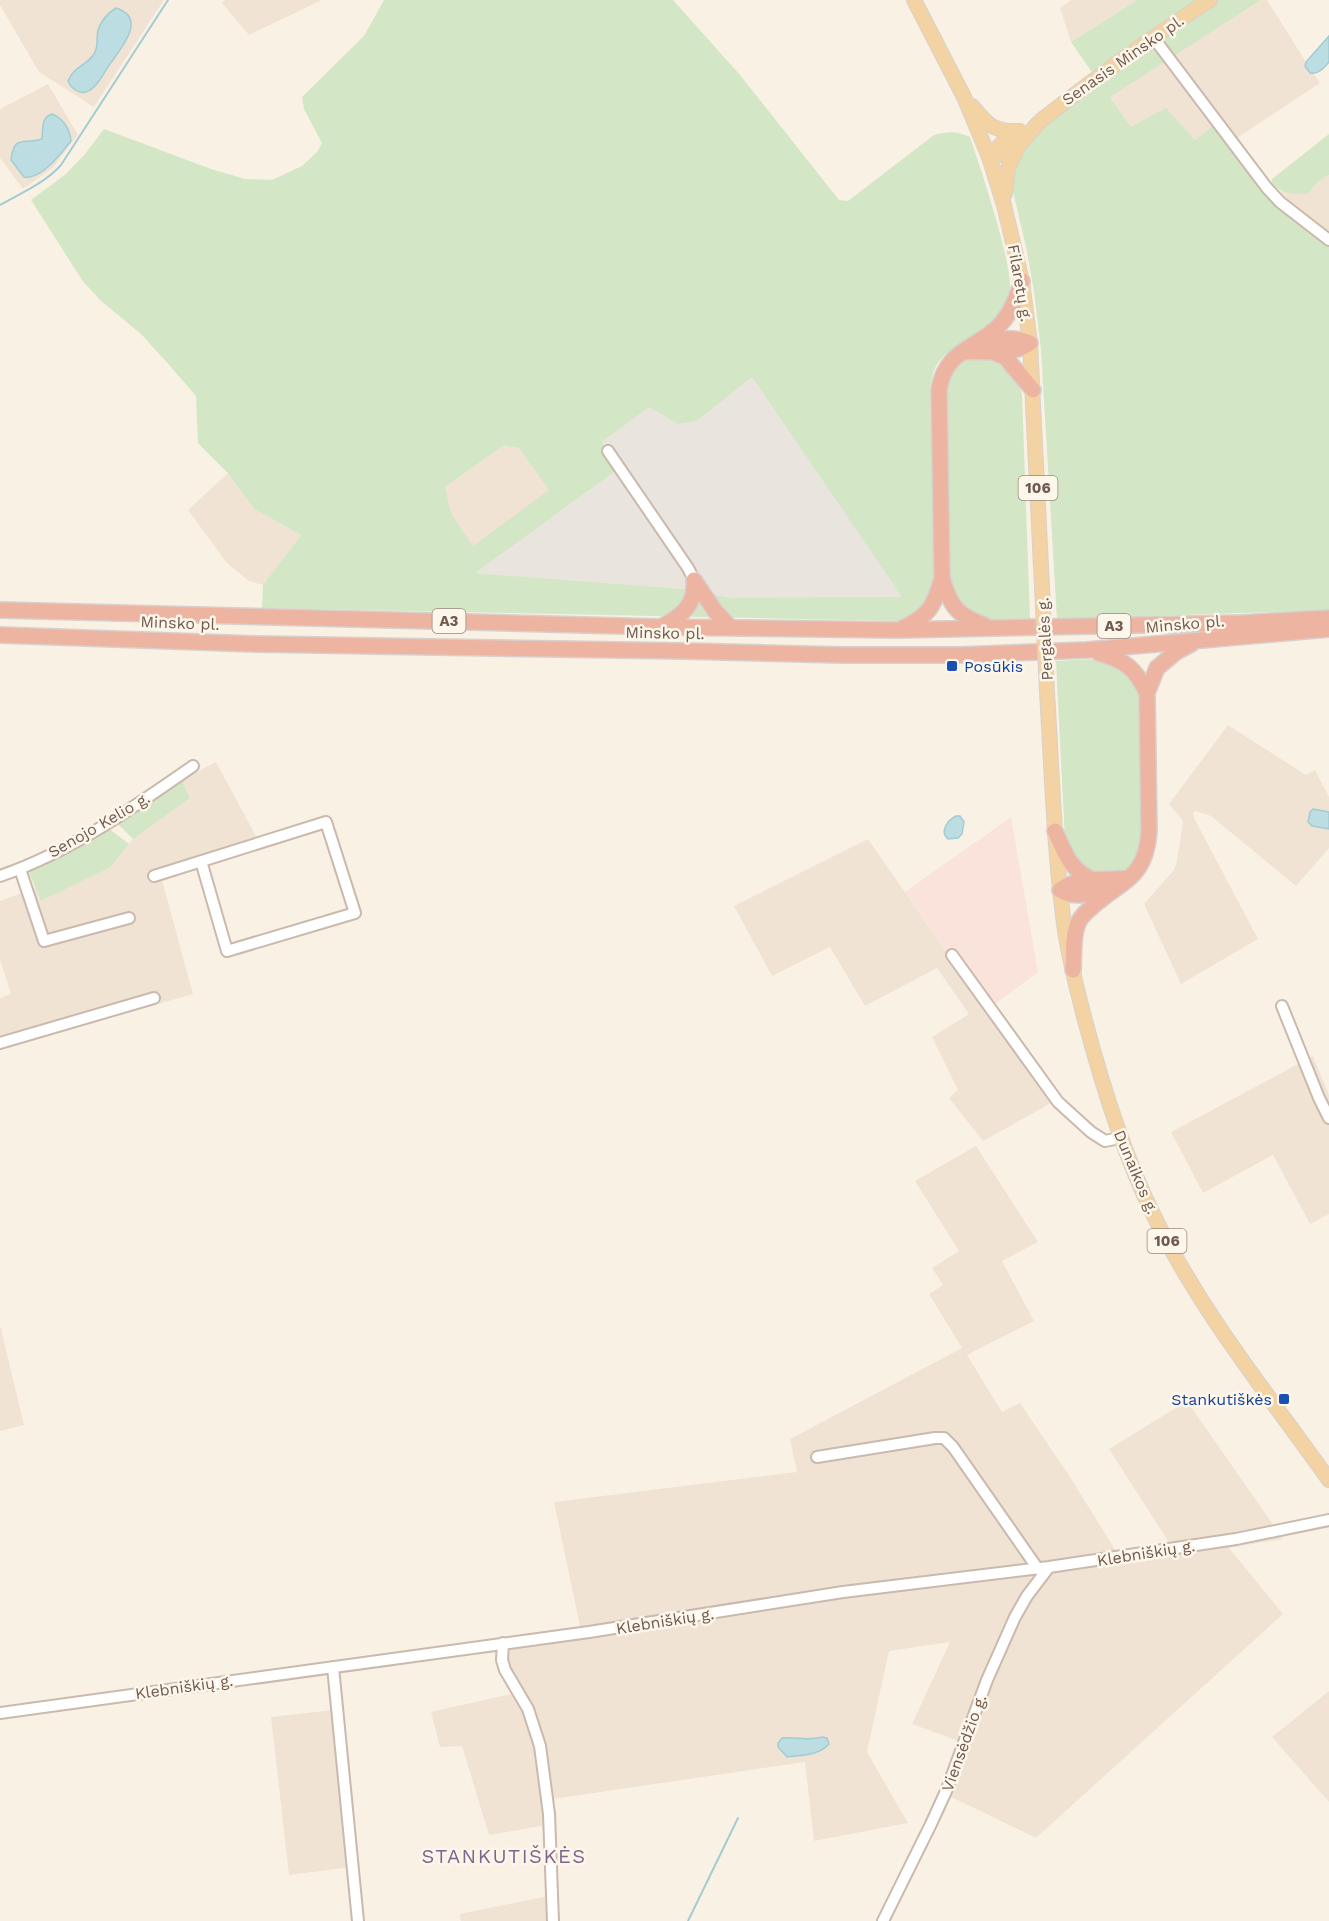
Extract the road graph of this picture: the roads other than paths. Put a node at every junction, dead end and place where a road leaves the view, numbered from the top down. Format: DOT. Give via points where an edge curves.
graph roads {
  1 [pos="914,0"];
  2 [pos="1210,0"];
  3 [pos="1153,37"];
  4 [pos="964,97"];
  5 [pos="1020,137"];
  6 [pos="989,157"];
  7 [pos="1004,205"];
  8 [pos="1329,240"];
  9 [pos="1022,281"];
  10 [pos="1030,343"];
  11 [pos="976,344"];
  12 [pos="991,351"];
  13 [pos="961,352"];
  14 [pos="1033,390"];
  15 [pos="608,451"];
  16 [pos="942,578"];
  17 [pos="694,580"];
  18 [pos="1042,586"];
  19 [pos="0,610"];
  20 [pos="1329,618"];
  21 [pos="661,627"];
  22 [pos="731,628"];
  23 [pos="992,628"];
  24 [pos="1329,629"];
  25 [pos="898,630"];
  26 [pos="0,635"];
  27 [pos="1196,642"];
  28 [pos="1088,650"];
  29 [pos="1147,693"];
  30 [pos="193,766"];
  31 [pos="1055,831"];
  32 [pos="201,861"];
  33 [pos="20,869"];
  34 [pos="0,876"];
  35 [pos="154,876"];
  36 [pos="1095,881"];
  37 [pos="1124,883"];
  38 [pos="1060,890"];
  39 [pos="129,918"];
  40 [pos="952,955"];
  41 [pos="1073,970"];
  42 [pos="154,998"];
  43 [pos="1282,1006"];
  44 [pos="0,1043"];
  45 [pos="1329,1118"];
  46 [pos="1120,1138"];
  47 [pos="817,1457"];
  48 [pos="1329,1480"];
  49 [pos="1329,1520"];
  50 [pos="1043,1568"];
  51 [pos="503,1643"];
  52 [pos="333,1667"];
  53 [pos="0,1713"];
  54 [pos="358,1921"];
  55 [pos="553,1921"];
  56 [pos="883,1921"];
  1 -- 4 [label="main road, Filaretų g. / 106"];
  2 -- 3 [label="main road, Senasis Minsko pl."];
  3 -- 5 [label="main road, Senasis Minsko pl."];
  3 -- 8 [label="street" via="1267,188"];
  4 -- 5 [label="main road" via="996,129"];
  4 -- 6 [label="main road, Filaretų g. / 106"];
  5 -- 6 [label="main road, Senasis Minsko pl." via="1003,142"];
  5 -- 7 [label="main road" via="1005,178"];
  6 -- 7 [label="main road, Filaretų g. / 106"];
  7 -- 9 [label="main road, Filaretų g. / 106"];
  9 -- 10 [label="main road, Filaretų g. / 106"];
  9 -- 11 [label="highway" via="1005,319"];
  10 -- 11 [label="highway" via="1000,338"];
  10 -- 12 [label="highway" via="1022,348"];
  10 -- 14 [label="main road, Filaretų g. / 106"];
  11 -- 13 [label="highway"];
  12 -- 13 [label="highway"];
  12 -- 14 [label="highway" via="1005,357"];
  13 -- 16 [label="highway" via="948,363 939,390"];
  14 -- 18 [label="main road, Filaretų g. / 106"];
  15 -- 17 [label="street"];
  16 -- 23 [label="highway" via="949,598 965,618"];
  16 -- 25 [label="highway" via="929,610"];
  17 -- 21 [label="highway" via="693,599 684,613"];
  17 -- 22 [label="highway" via="714,611"];
  18 -- 31 [label="main road, Pergalės g. / 106, bridge"];
  19 -- 21 [label="highway, Minsko pl. / A3"];
  20 -- 23 [label="highway, Minsko pl. / A3"];
  21 -- 22 [label="highway, Minsko pl. / A3"];
  22 -- 25 [label="highway, Minsko pl. / A3"];
  23 -- 25 [label="highway, Minsko pl. / A3"];
  24 -- 27 [label="highway, Minsko pl. / A3"];
  26 -- 28 [label="highway, Minsko pl. / A3" via="842,655"];
  27 -- 28 [label="highway, Minsko pl. / A3"];
  27 -- 29 [label="highway" via="1157,668"];
  28 -- 29 [label="highway" via="1125,663"];
  29 -- 37 [label="highway" via="1148,843 1143,861"];
  30 -- 33 [label="street, Senojo Kelio g." via="109,823"];
  31 -- 36 [label="highway" via="1076,870"];
  31 -- 38 [label="main road, 106"];
  32 -- 32 [label="street" via="327,822 356,913 227,951"];
  32 -- 35 [label="street"];
  33 -- 34 [label="street, Senojo Kelio g."];
  33 -- 39 [label="street" via="45,941"];
  36 -- 37 [label="highway"];
  36 -- 38 [label="highway" via="1072,883"];
  37 -- 38 [label="highway" via="1078,895"];
  37 -- 41 [label="highway" via="1092,906 1078,922"];
  38 -- 41 [label="main road, Dunaikos g. / 106"];
  40 -- 46 [label="street" via="1058,1102 1105,1141"];
  41 -- 46 [label="main road, Dunaikos g. / 106"];
  42 -- 44 [label="street"];
  43 -- 45 [label="street"];
  46 -- 48 [label="main road, Dunaikos g. / 106" via="1152,1212 1193,1286"];
  47 -- 50 [label="street" via="944,1438"];
  49 -- 50 [label="street, Klebniškių g." via="1236,1539"];
  50 -- 51 [label="street, Klebniškių g." via="843,1592"];
  50 -- 56 [label="street, Viensėdžio g." via="1015,1617 947,1789"];
  51 -- 52 [label="street, Klebniškių g."];
  51 -- 55 [label="street" via="505,1670 528,1708 540,1746 549,1815"];
  52 -- 53 [label="street, Klebniškių g."];
  52 -- 54 [label="street"];
}
